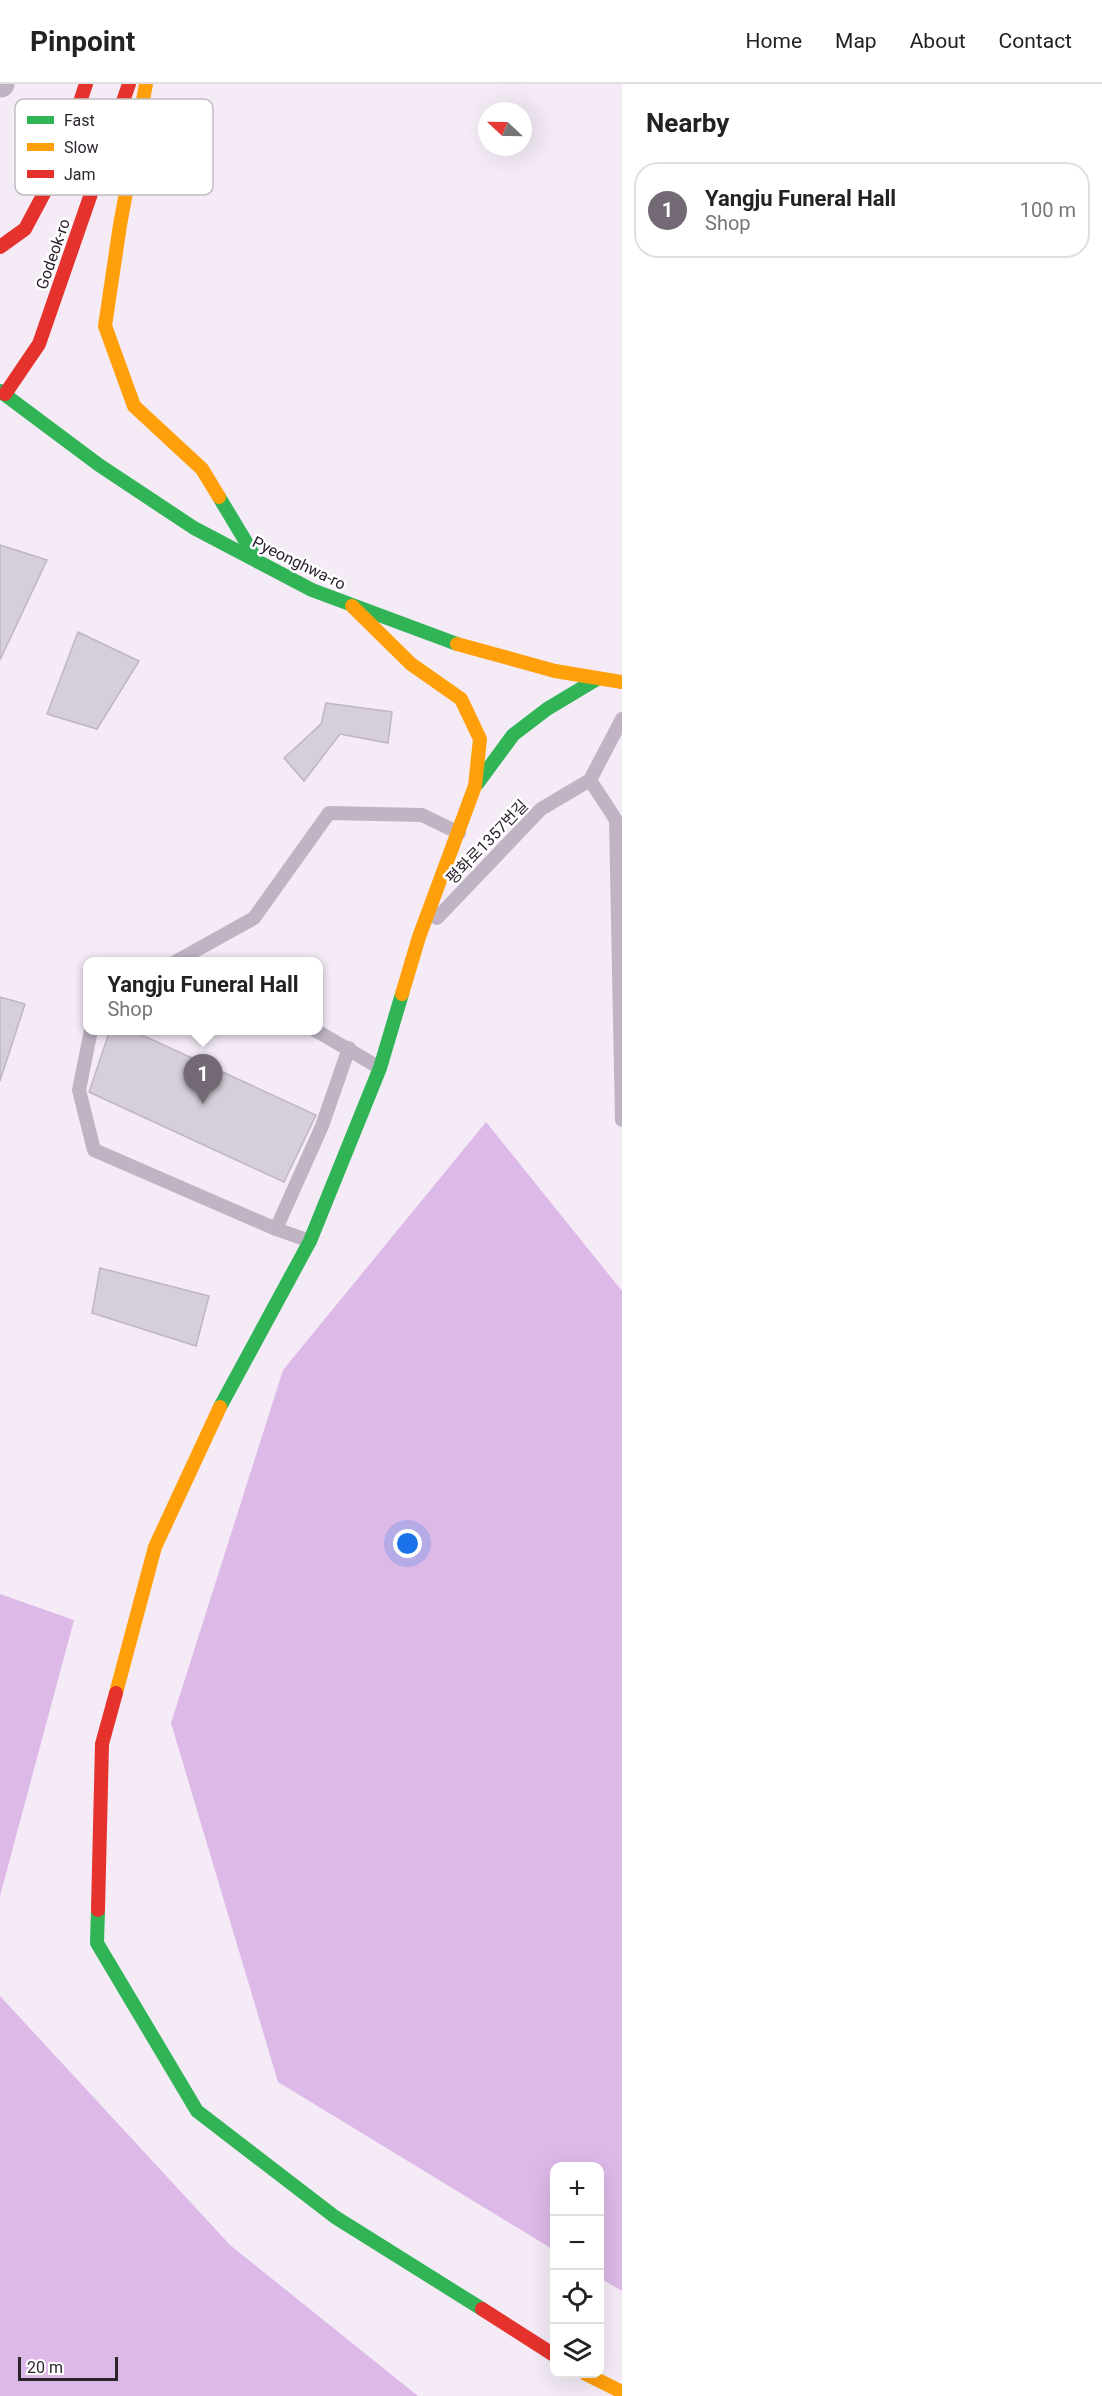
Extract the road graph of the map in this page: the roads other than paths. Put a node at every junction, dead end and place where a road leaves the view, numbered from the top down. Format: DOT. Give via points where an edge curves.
graph roads {
  1 [pos="86,84"];
  2 [pos="129,84"];
  3 [pos="146,84"];
  4 [pos="81,99"];
  5 [pos="124,99"];
  6 [pos="143,99"];
  7 [pos="44,195"];
  8 [pos="91,195"];
  9 [pos="126,195"];
  10 [pos="0,247"];
  11 [pos="3,392"];
  12 [pos="0,409"];
  13 [pos="258,562"];
  14 [pos="352,606"];
  15 [pos="597,679"];
  16 [pos="622,682"];
  17 [pos="622,719"];
  18 [pos="590,780"];
  19 [pos="476,786"];
  20 [pos="619,820"];
  21 [pos="459,833"];
  22 [pos="418,937"];
  23 [pos="184,957"];
  24 [pos="323,1034"];
  25 [pos="91,1035"];
  26 [pos="349,1048"];
  27 [pos="380,1068"];
  28 [pos="622,1120"];
  29 [pos="276,1229"];
  30 [pos="310,1241"];
  31 [pos="550,2352"];
  32 [pos="595,2378"];
  33 [pos="622,2392"];
  1 -- 4 [label="main road"];
  2 -- 5 [label="main road, Godeok-ro"];
  3 -- 6 [label="main road"];
  7 -- 10 [label="main road" via="26,229"];
  8 -- 11 [label="main road, Godeok-ro" via="39,344"];
  9 -- 13 [label="main road" via="105,326 134,406 202,469"];
  11 -- 12 [label="lane"];
  11 -- 13 [label="main road, Pyeonghwa-ro" via="99,465 194,528"];
  13 -- 14 [label="main road, Pyeonghwa-ro"];
  14 -- 15 [label="main road, Pyeonghwa-ro" via="464,646"];
  14 -- 19 [label="main road" via="411,664 461,699 480,739"];
  15 -- 16 [label="main road, Pyeonghwa-ro"];
  15 -- 19 [label="main road" via="513,735"];
  17 -- 18 [label="lane"];
  18 -- 20 [label="lane"];
  18 -- 22 [label="lane, 평화로1357번길" via="541,809"];
  19 -- 21 [label="main road"];
  20 -- 28 [label="lane"];
  21 -- 22 [label="main road"];
  21 -- 23 [label="lane" via="422,815 329,813 254,918"];
  22 -- 27 [label="main road"];
  24 -- 26 [label="lane"];
  25 -- 29 [label="lane" via="80,1090 94,1149"];
  26 -- 27 [label="lane"];
  26 -- 29 [label="lane" via="322,1126"];
  27 -- 30 [label="main road"];
  29 -- 30 [label="lane"];
  30 -- 31 [label="main road" via="215,1417 155,1547 102,1744 97,1943 197,2112 335,2217"];
  32 -- 33 [label="main road"];
}
